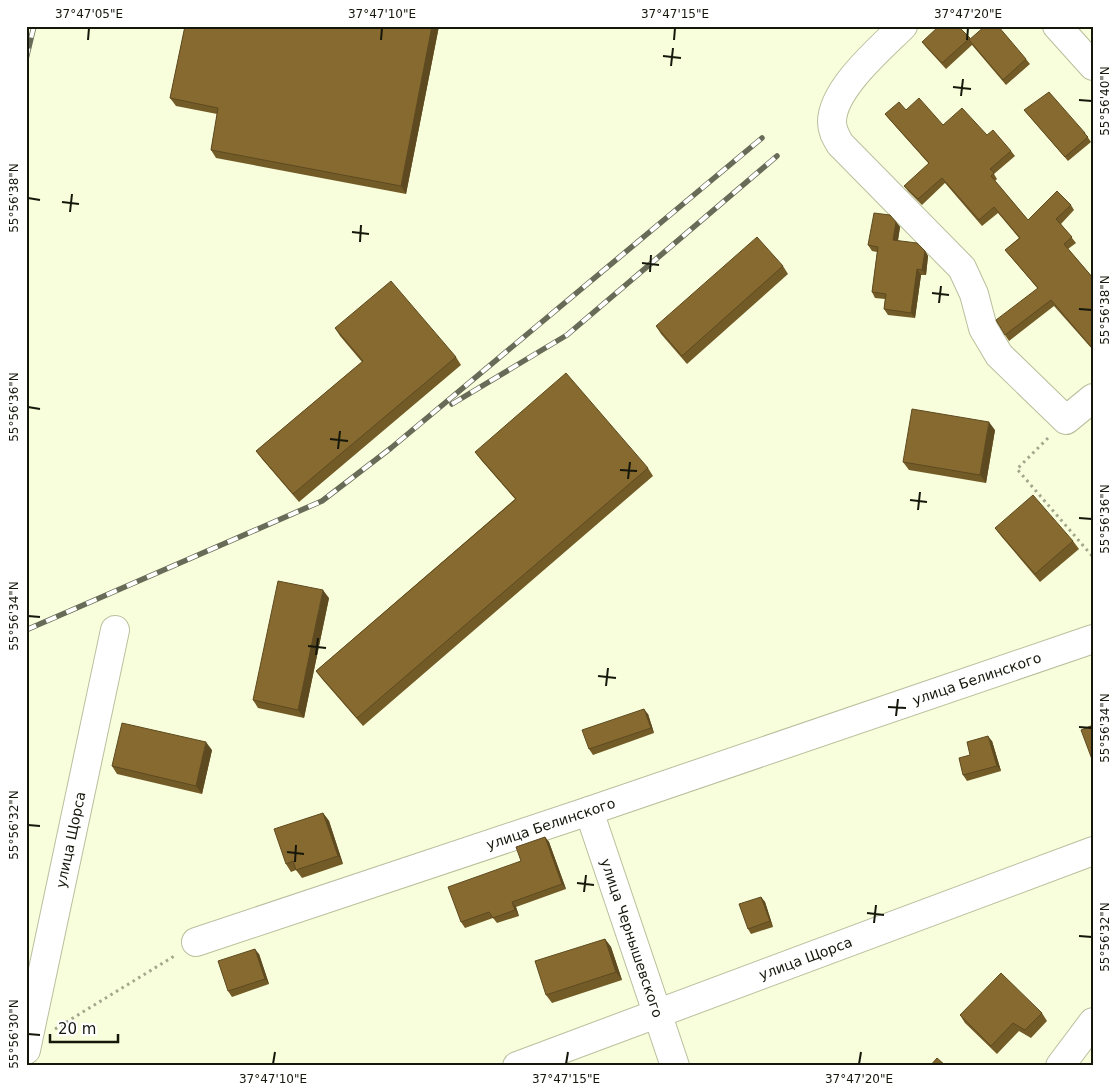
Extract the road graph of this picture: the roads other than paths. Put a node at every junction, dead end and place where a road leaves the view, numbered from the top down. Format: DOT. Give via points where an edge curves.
graph roads {
  1 [pos="903,26"];
  2 [pos="1057,26"];
  3 [pos="1093,66"];
  4 [pos="1093,398"];
  5 [pos="115,630"];
  6 [pos="1093,639"];
  7 [pos="588,811"];
  8 [pos="1093,851"];
  9 [pos="196,942"];
  10 [pos="657,1014"];
  11 [pos="1093,1022"];
  12 [pos="27,1048"];
  13 [pos="516,1066"];
  14 [pos="675,1066"];
  15 [pos="1060,1066"];
  1 -- 4 [label="street" via="855,74 842,92 834,110 834,133 840,144 962,268 974,294 983,328 999,354 1066,420"];
  2 -- 3 [label="street"];
  5 -- 12 [label="street, улица Щорса"];
  6 -- 7 [label="street, улица Белинского"];
  7 -- 9 [label="street, улица Белинского"];
  7 -- 10 [label="street, улица Чернышевского"];
  8 -- 10 [label="street, улица Щорса"];
  10 -- 13 [label="street, улица Щорса"];
  10 -- 14 [label="street, улица Чернышевского"];
  11 -- 15 [label="street"];
}
